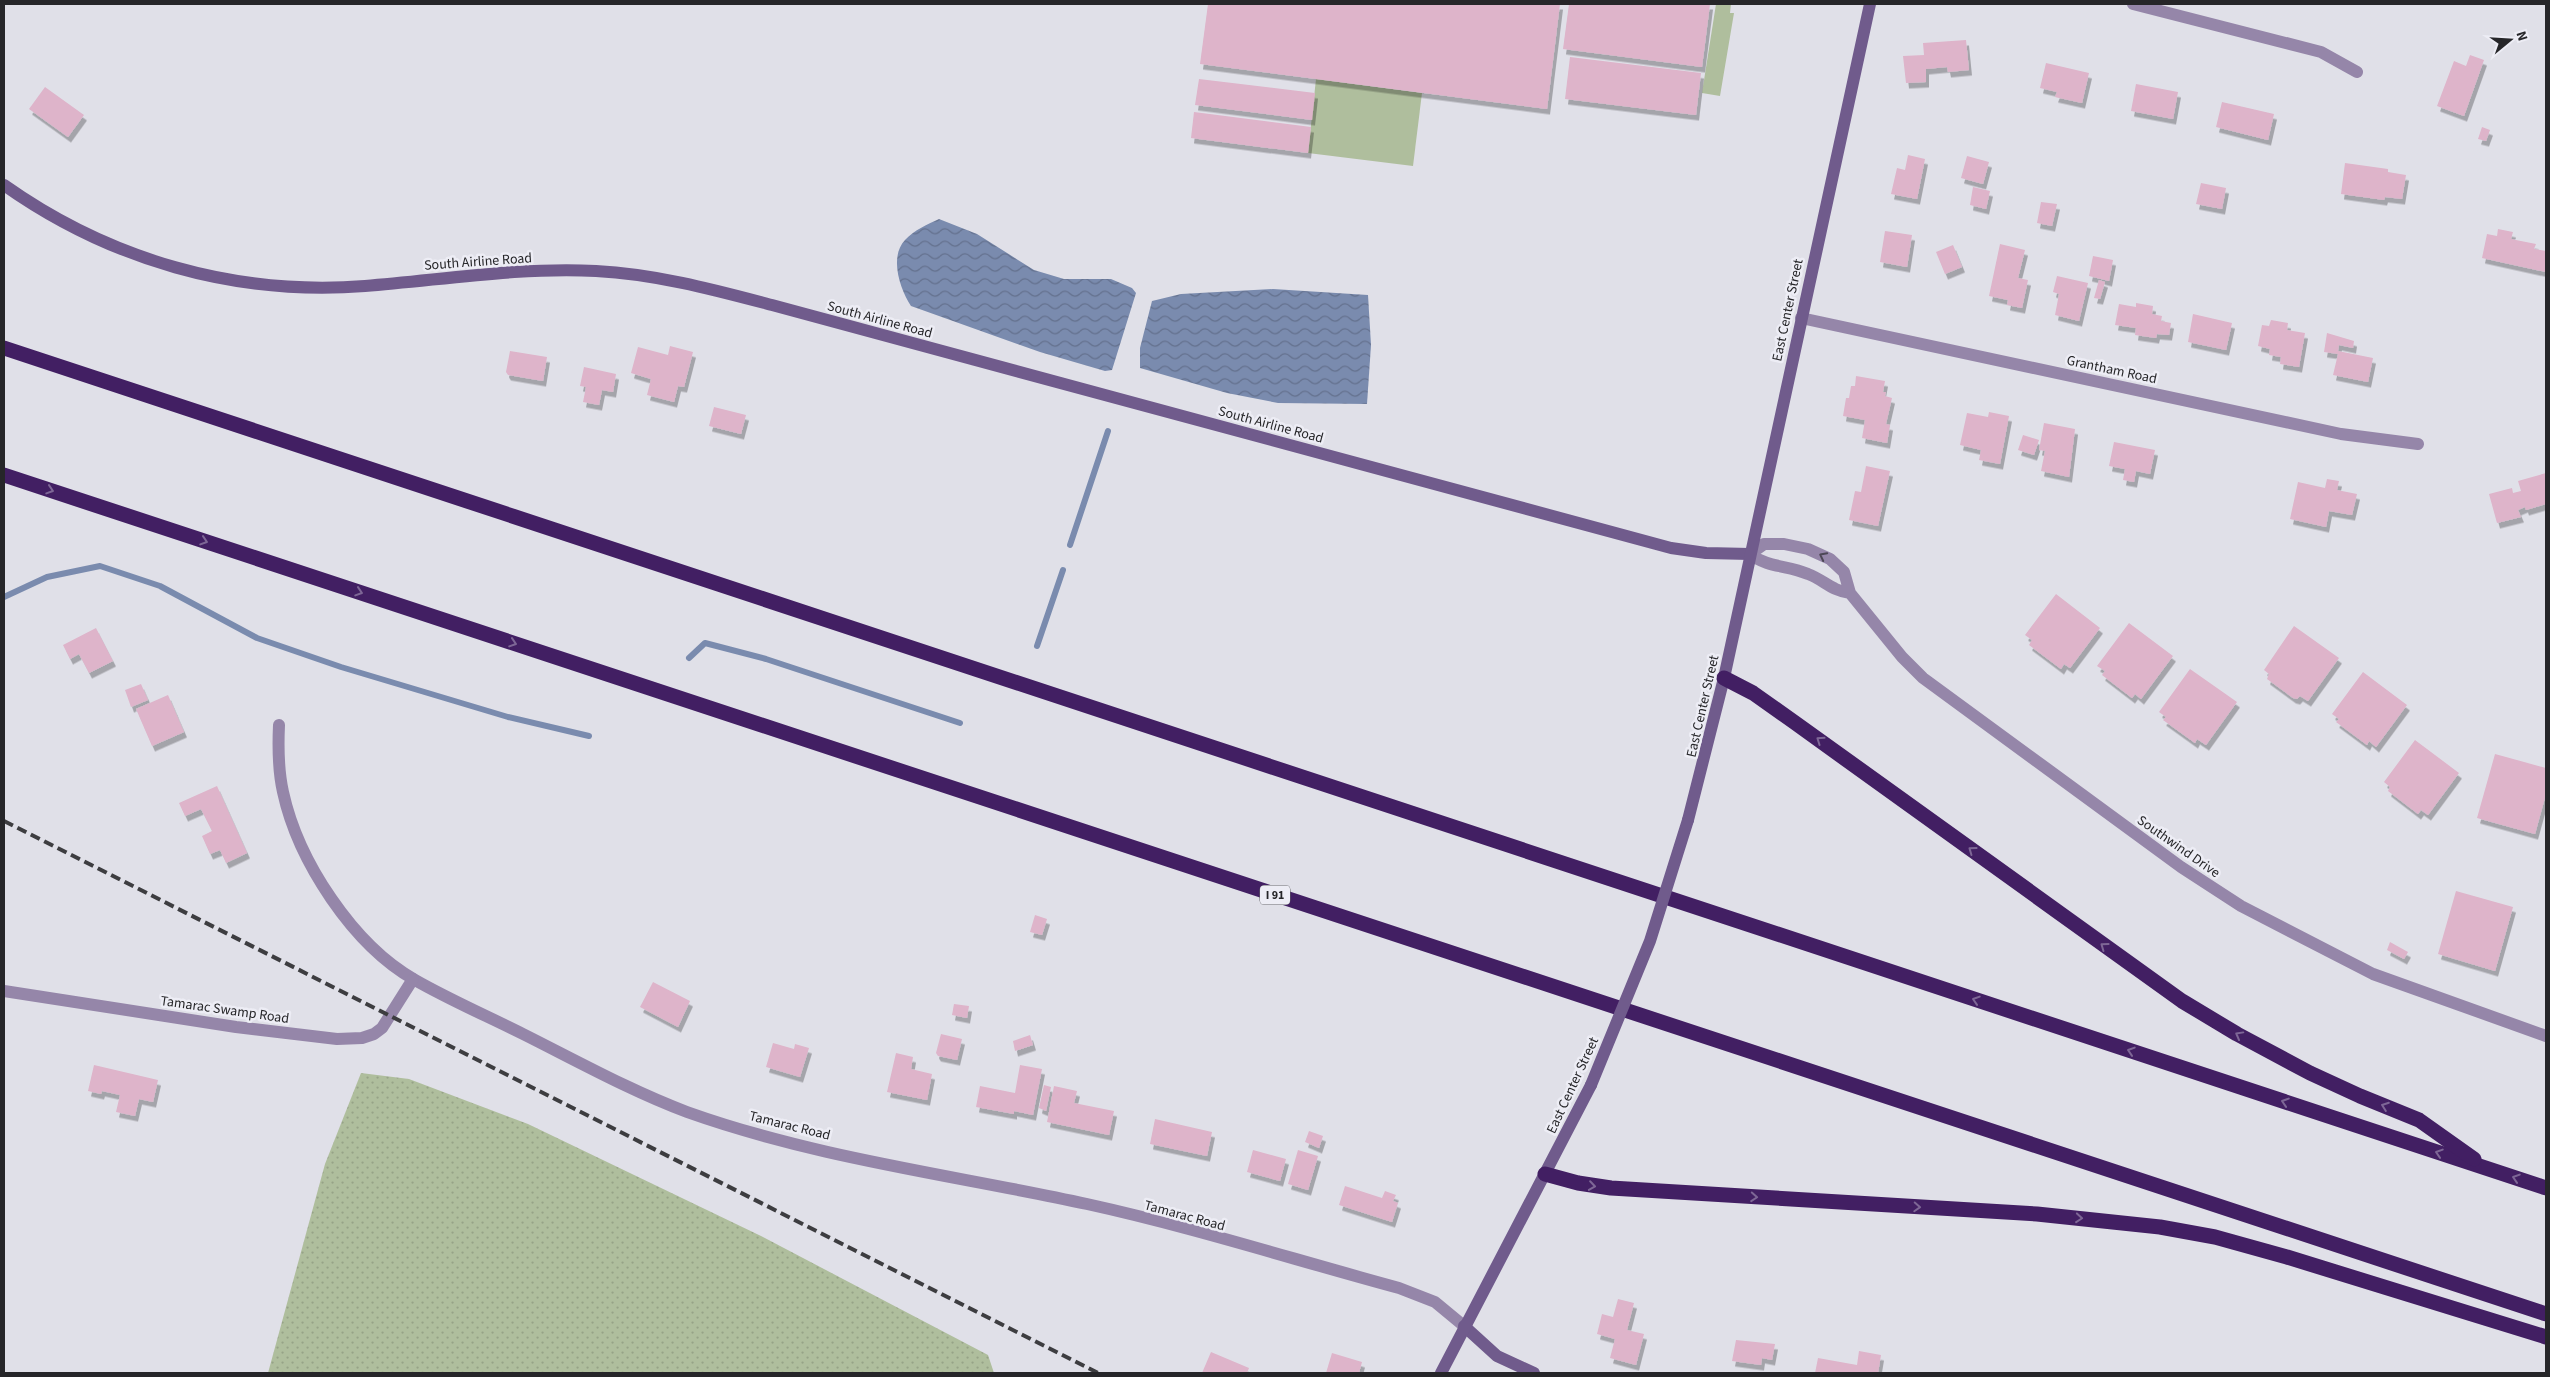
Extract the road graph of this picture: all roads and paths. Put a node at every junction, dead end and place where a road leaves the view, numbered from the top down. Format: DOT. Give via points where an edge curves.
graph roads {
  1 [pos="1870,4"];
  2 [pos="2142,5"];
  3 [pos="2357,72"];
  4 [pos="4,185"];
  5 [pos="1801,318"];
  6 [pos="4,348"];
  7 [pos="2418,444"];
  8 [pos="4,475"];
  9 [pos="1750,554"];
  10 [pos="1850,593"];
  11 [pos="1724,678"];
  12 [pos="279,725"];
  13 [pos="413,979"];
  14 [pos="4,991"];
  15 [pos="2546,1036"];
  16 [pos="2486,1168"];
  17 [pos="1545,1174"];
  18 [pos="2546,1188"];
  19 [pos="2546,1314"];
  20 [pos="1464,1326"];
  21 [pos="2546,1337"];
  22 [pos="1441,1373"];
  23 [pos="1534,1373"];
  1 -- 5 [label="main road, East Center Street"];
  2 -- 3 [label="street" via="2322,52"];
  4 -- 9 [label="main road, South Airline Road" via="52,216 102,242 152,261 208,276 262,285 327,288 569,270 678,282 1671,548"];
  5 -- 7 [label="street, Grantham Road" via="2340,434"];
  5 -- 9 [label="main road, East Center Street"];
  16 -- 6 [label="highway, one-way"];
  8 -- 19 [label="highway, I 91, one-way"];
  9 -- 10 [label="street" via="1764,564 1803,572 1834,590"];
  10 -- 9 [label="street, Southwind Drive, one-way" via="1844,572 1820,554 1778,543 1764,544"];
  9 -- 11 [label="main road, East Center Street"];
  10 -- 15 [label="street, Southwind Drive" via="1902,657 1935,688 2181,867 2241,906 2373,974"];
  16 -- 11 [label="highway, one-way" via="2419,1120 2310,1073 2182,1001 1753,693"];
  11 -- 17 [label="main road, East Center Street, bridge" via="1688,820 1650,941 1590,1085"];
  12 -- 13 [label="street, Tamarac Road" via="282,791 292,826 310,863 332,898 364,938"];
  13 -- 14 [label="street, Tamarac Swamp Road" via="382,1028 362,1038 337,1039 236,1027"];
  13 -- 20 [label="street, Tamarac Road" via="639,1092 688,1112 810,1147 1090,1205 1399,1288 1435,1302"];
  18 -- 16 [label="highway, one-way"];
  17 -- 20 [label="main road, East Center Street"];
  17 -- 21 [label="highway, one-way" via="1611,1188 2037,1214 2167,1228 2215,1237 2287,1257"];
  20 -- 22 [label="main road, East Center Street"];
  20 -- 23 [label="main road" via="1497,1356"];
}
